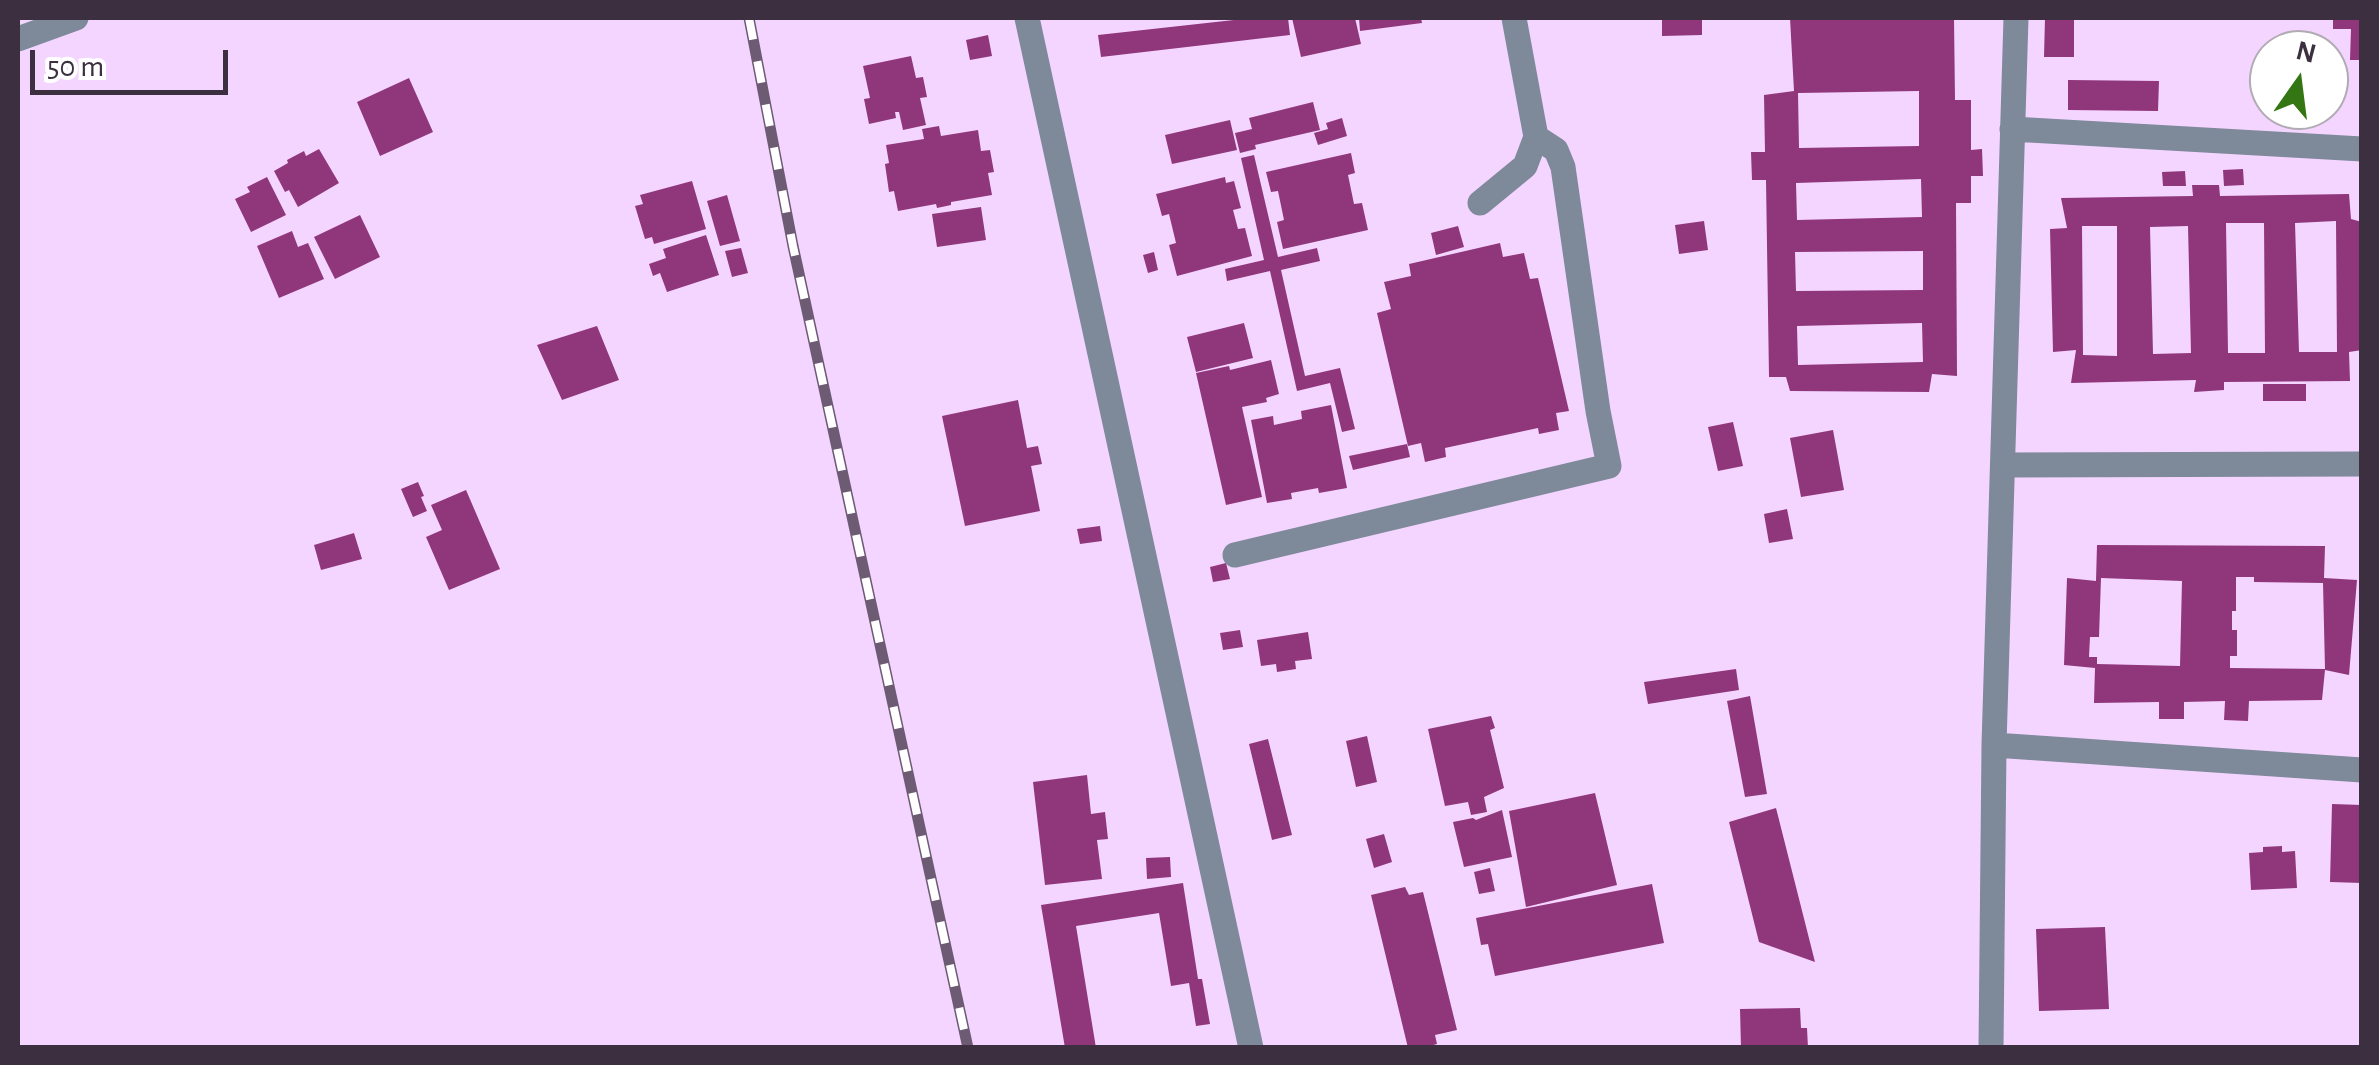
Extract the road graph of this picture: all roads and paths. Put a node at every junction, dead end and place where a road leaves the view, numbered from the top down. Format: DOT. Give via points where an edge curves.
graph roads {
  1 [pos="76,18"];
  2 [pos="1026,18"];
  3 [pos="1514,18"];
  4 [pos="2016,18"];
  5 [pos="18,39"];
  6 [pos="2012,129"];
  7 [pos="1536,137"];
  8 [pos="2362,149"];
  9 [pos="1480,203"];
  10 [pos="2362,464"];
  11 [pos="2002,465"];
  12 [pos="1235,555"];
  13 [pos="1994,745"];
  14 [pos="2362,770"];
  15 [pos="1251,1048"];
  16 [pos="1991,1048"];
  1 -- 5 [label="street"];
  2 -- 15 [label="street"];
  3 -- 7 [label="street"];
  4 -- 6 [label="street"];
  6 -- 8 [label="street"];
  6 -- 11 [label="street"];
  7 -- 9 [label="street" via="1525,166"];
  7 -- 12 [label="street" via="1556,150 1563,167 1609,466"];
  10 -- 11 [label="street"];
  11 -- 13 [label="street"];
  13 -- 14 [label="street"];
  13 -- 16 [label="street"];
}
